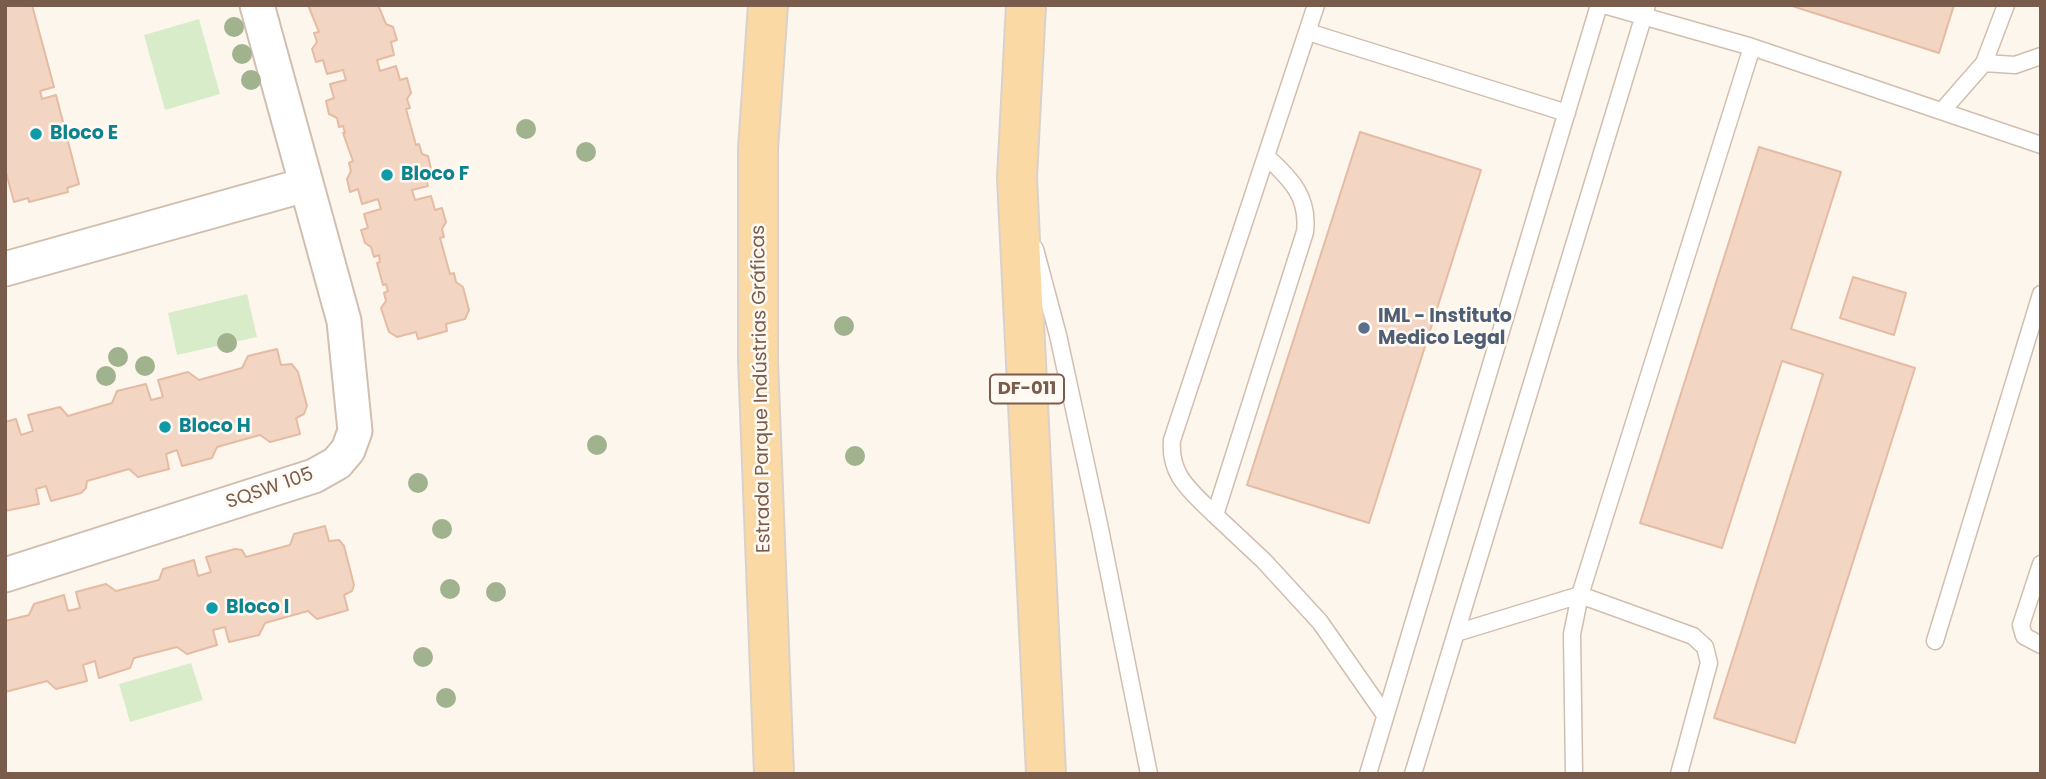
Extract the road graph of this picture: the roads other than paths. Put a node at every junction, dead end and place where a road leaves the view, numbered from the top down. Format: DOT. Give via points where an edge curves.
graph roads {
  1 [pos="257,5"];
  2 [pos="768,5"];
  3 [pos="1026,5"];
  4 [pos="1316,5"];
  5 [pos="1601,5"];
  6 [pos="2006,5"];
  7 [pos="1645,11"];
  8 [pos="1308,32"];
  9 [pos="1752,47"];
  10 [pos="2041,55"];
  11 [pos="1983,63"];
  12 [pos="1942,111"];
  13 [pos="1567,113"];
  14 [pos="2041,145"];
  15 [pos="1268,159"];
  16 [pos="1017,178"];
  17 [pos="305,185"];
  18 [pos="5,270"];
  19 [pos="2041,294"];
  20 [pos="1215,515"];
  21 [pos="2041,564"];
  22 [pos="5,575"];
  23 [pos="1580,595"];
  24 [pos="2036,598"];
  25 [pos="1456,633"];
  26 [pos="1935,642"];
  27 [pos="2041,645"];
  28 [pos="1385,715"];
  29 [pos="774,774"];
  30 [pos="1046,774"];
  31 [pos="1149,774"];
  32 [pos="1368,774"];
  33 [pos="1413,774"];
  34 [pos="1574,774"];
  35 [pos="1679,774"];
  1 -- 17 [label="street, SQSW 105"];
  2 -- 29 [label="main road, Estrada Parque Indústrias Gráficas" via="758,149 758,360"];
  3 -- 16 [label="main road, DF-011"];
  4 -- 8 [label="lane"];
  5 -- 7 [label="lane"];
  5 -- 13 [label="lane"];
  6 -- 11 [label="lane"];
  7 -- 9 [label="lane"];
  7 -- 25 [label="lane"];
  8 -- 13 [label="lane"];
  8 -- 15 [label="lane"];
  9 -- 12 [label="lane"];
  9 -- 23 [label="lane"];
  10 -- 11 [label="lane" via="2015,65"];
  11 -- 12 [label="lane"];
  12 -- 14 [label="lane"];
  13 -- 28 [label="lane"];
  15 -- 20 [label="lane" via="1297,187 1304,201 1305,232"];
  15 -- 20 [label="lane" via="1172,440 1172,464 1179,479"];
  16 -- 30 [label="main road, DF-011"];
  16 -- 31 [label="lane" via="1058,335"];
  17 -- 18 [label="street"];
  17 -- 22 [label="street, SQSW 105" via="344,321 355,431 348,450 337,463 314,476"];
  19 -- 26 [label="lane"];
  20 -- 28 [label="lane" via="1320,622"];
  21 -- 24 [label="lane"];
  23 -- 25 [label="lane"];
  23 -- 34 [label="lane" via="1572,634"];
  23 -- 35 [label="lane" via="1693,636 1705,647 1709,663"];
  24 -- 27 [label="lane" via="2022,633"];
  25 -- 33 [label="lane"];
  28 -- 32 [label="lane"];
}
